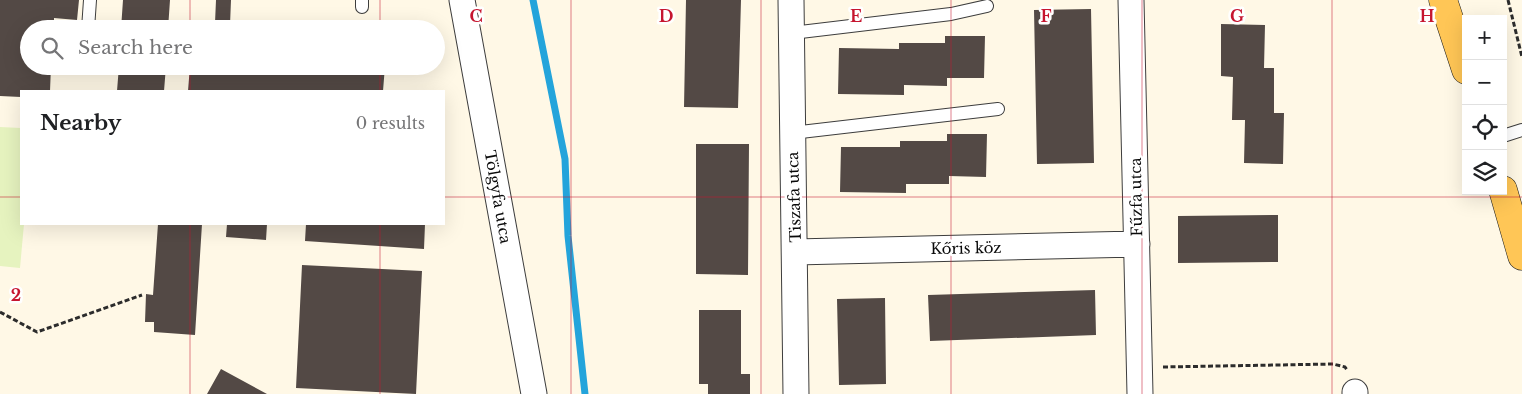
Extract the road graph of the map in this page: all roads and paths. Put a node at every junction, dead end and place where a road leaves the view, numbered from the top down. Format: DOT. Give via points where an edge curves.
graph roads {
  1 [pos="90,0"];
  2 [pos="462,0"];
  3 [pos="791,0"];
  4 [pos="1131,0"];
  5 [pos="1442,0"];
  6 [pos="1508,0"];
  7 [pos="987,6"];
  8 [pos="89,20"];
  9 [pos="792,33"];
  10 [pos="1522,57"];
  11 [pos="1463,60"];
  12 [pos="998,109"];
  13 [pos="1522,130"];
  14 [pos="792,133"];
  15 [pos="1507,135"];
  16 [pos="1504,195"];
  17 [pos="1137,244"];
  18 [pos="796,252"];
  19 [pos="1522,256"];
  20 [pos="142,295"];
  21 [pos="0,312"];
  22 [pos="1140,368"];
  23 [pos="1354,393"];
  24 [pos="534,394"];
  25 [pos="796,394"];
  26 [pos="1140,394"];
  1 -- 8 [label="lane"];
  2 -- 24 [label="street, Tölgyfa utca"];
  3 -- 9 [label="street, Tiszafa utca"];
  4 -- 17 [label="street, Fűzfa utca"];
  5 -- 11 [label="main road"];
  6 -- 10 [label="path"];
  7 -- 9 [label="lane" via="951,14"];
  9 -- 14 [label="street, Tiszafa utca"];
  12 -- 14 [label="lane"];
  13 -- 15 [label="lane"];
  14 -- 18 [label="street, Tiszafa utca"];
  16 -- 19 [label="main road"];
  17 -- 18 [label="street, Kőris köz"];
  17 -- 22 [label="street, Fűzfa utca"];
  18 -- 25 [label="street, Tiszafa utca"];
  20 -- 21 [label="path" via="37,332"];
  22 -- 23 [label="path" via="1333,364 1345,367"];
  22 -- 26 [label="street, Fűzfa utca"];
}
